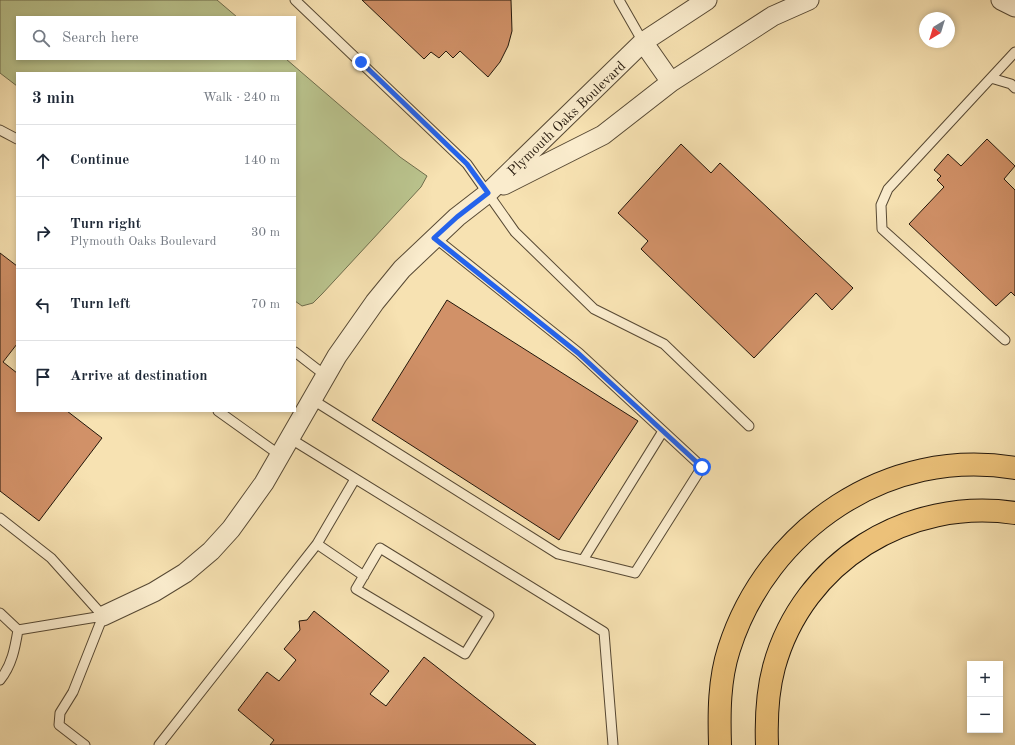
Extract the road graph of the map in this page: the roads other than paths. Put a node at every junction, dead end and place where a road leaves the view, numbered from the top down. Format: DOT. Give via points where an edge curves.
graph roads {
  1 [pos="295,0"];
  2 [pos="619,0"];
  3 [pos="708,0"];
  4 [pos="809,0"];
  5 [pos="1001,0"];
  6 [pos="1015,7"];
  7 [pos="643,42"];
  8 [pos="1015,52"];
  9 [pos="991,78"];
  10 [pos="671,82"];
  11 [pos="1015,88"];
  12 [pos="0,130"];
  13 [pos="16,138"];
  14 [pos="488,193"];
  15 [pos="434,238"];
  16 [pos="1005,340"];
  17 [pos="296,353"];
  18 [pos="326,376"];
  19 [pos="313,400"];
  20 [pos="219,412"];
  21 [pos="749,426"];
  22 [pos="663,431"];
  23 [pos="290,439"];
  24 [pos="281,456"];
  25 [pos="1015,468"];
  26 [pos="356,479"];
  27 [pos="1015,513"];
  28 [pos="0,518"];
  29 [pos="318,544"];
  30 [pos="583,560"];
  31 [pos="364,576"];
  32 [pos="0,613"];
  33 [pos="103,616"];
  34 [pos="18,630"];
  35 [pos="0,680"];
  36 [pos="85,745"];
  37 [pos="159,745"];
  38 [pos="613,745"];
  39 [pos="720,745"];
  40 [pos="767,745"];
  1 -- 14 [label="lane" via="467,164"];
  2 -- 7 [label="lane"];
  3 -- 7 [label="street, Plymouth Oaks Boulevard"];
  4 -- 10 [label="street, Plymouth Oaks Boulevard" via="773,16"];
  5 -- 6 [label="street"];
  7 -- 10 [label="street"];
  7 -- 14 [label="street, Plymouth Oaks Boulevard"];
  8 -- 9 [label="lane"];
  9 -- 11 [label="lane" via="1011,84"];
  9 -- 16 [label="lane" via="888,189 881,205 882,229"];
  10 -- 14 [label="street, Plymouth Oaks Boulevard" via="603,135"];
  12 -- 13 [label="lane"];
  14 -- 15 [label="street, Plymouth Oaks Boulevard"];
  14 -- 21 [label="lane" via="515,232 594,309 664,344"];
  15 -- 18 [label="street, Plymouth Oaks Boulevard" via="402,269 375,302"];
  15 -- 22 [label="lane" via="578,353"];
  17 -- 18 [label="lane"];
  18 -- 19 [label="street, Plymouth Oaks Boulevard"];
  19 -- 23 [label="street, Plymouth Oaks Boulevard"];
  19 -- 30 [label="lane" via="558,554"];
  20 -- 24 [label="lane"];
  22 -- 30 [label="lane"];
  22 -- 30 [label="lane" via="702,467 635,573"];
  23 -- 24 [label="street, Plymouth Oaks Boulevard"];
  23 -- 26 [label="lane"];
  24 -- 33 [label="street, Plymouth Oaks Boulevard" via="231,529 211,551 185,573 154,592"];
  25 -- 39 [label="highway" via="990,465 954,466 912,473 874,486 841,503 809,526 784,551 762,580 740,618 721,684"];
  26 -- 29 [label="lane"];
  26 -- 38 [label="lane" via="604,632"];
  27 -- 40 [label="highway" via="960,512 930,516 866,542 831,571 802,606 781,646 766,709"];
  28 -- 33 [label="lane" via="51,558"];
  29 -- 31 [label="lane"];
  29 -- 37 [label="lane"];
  31 -- 31 [label="lane" via="356,589 465,654 489,615 380,548"];
  32 -- 34 [label="lane"];
  33 -- 34 [label="lane"];
  33 -- 36 [label="lane" via="73,692 60,713 59,725"];
  34 -- 35 [label="lane" via="8,670"];
}
